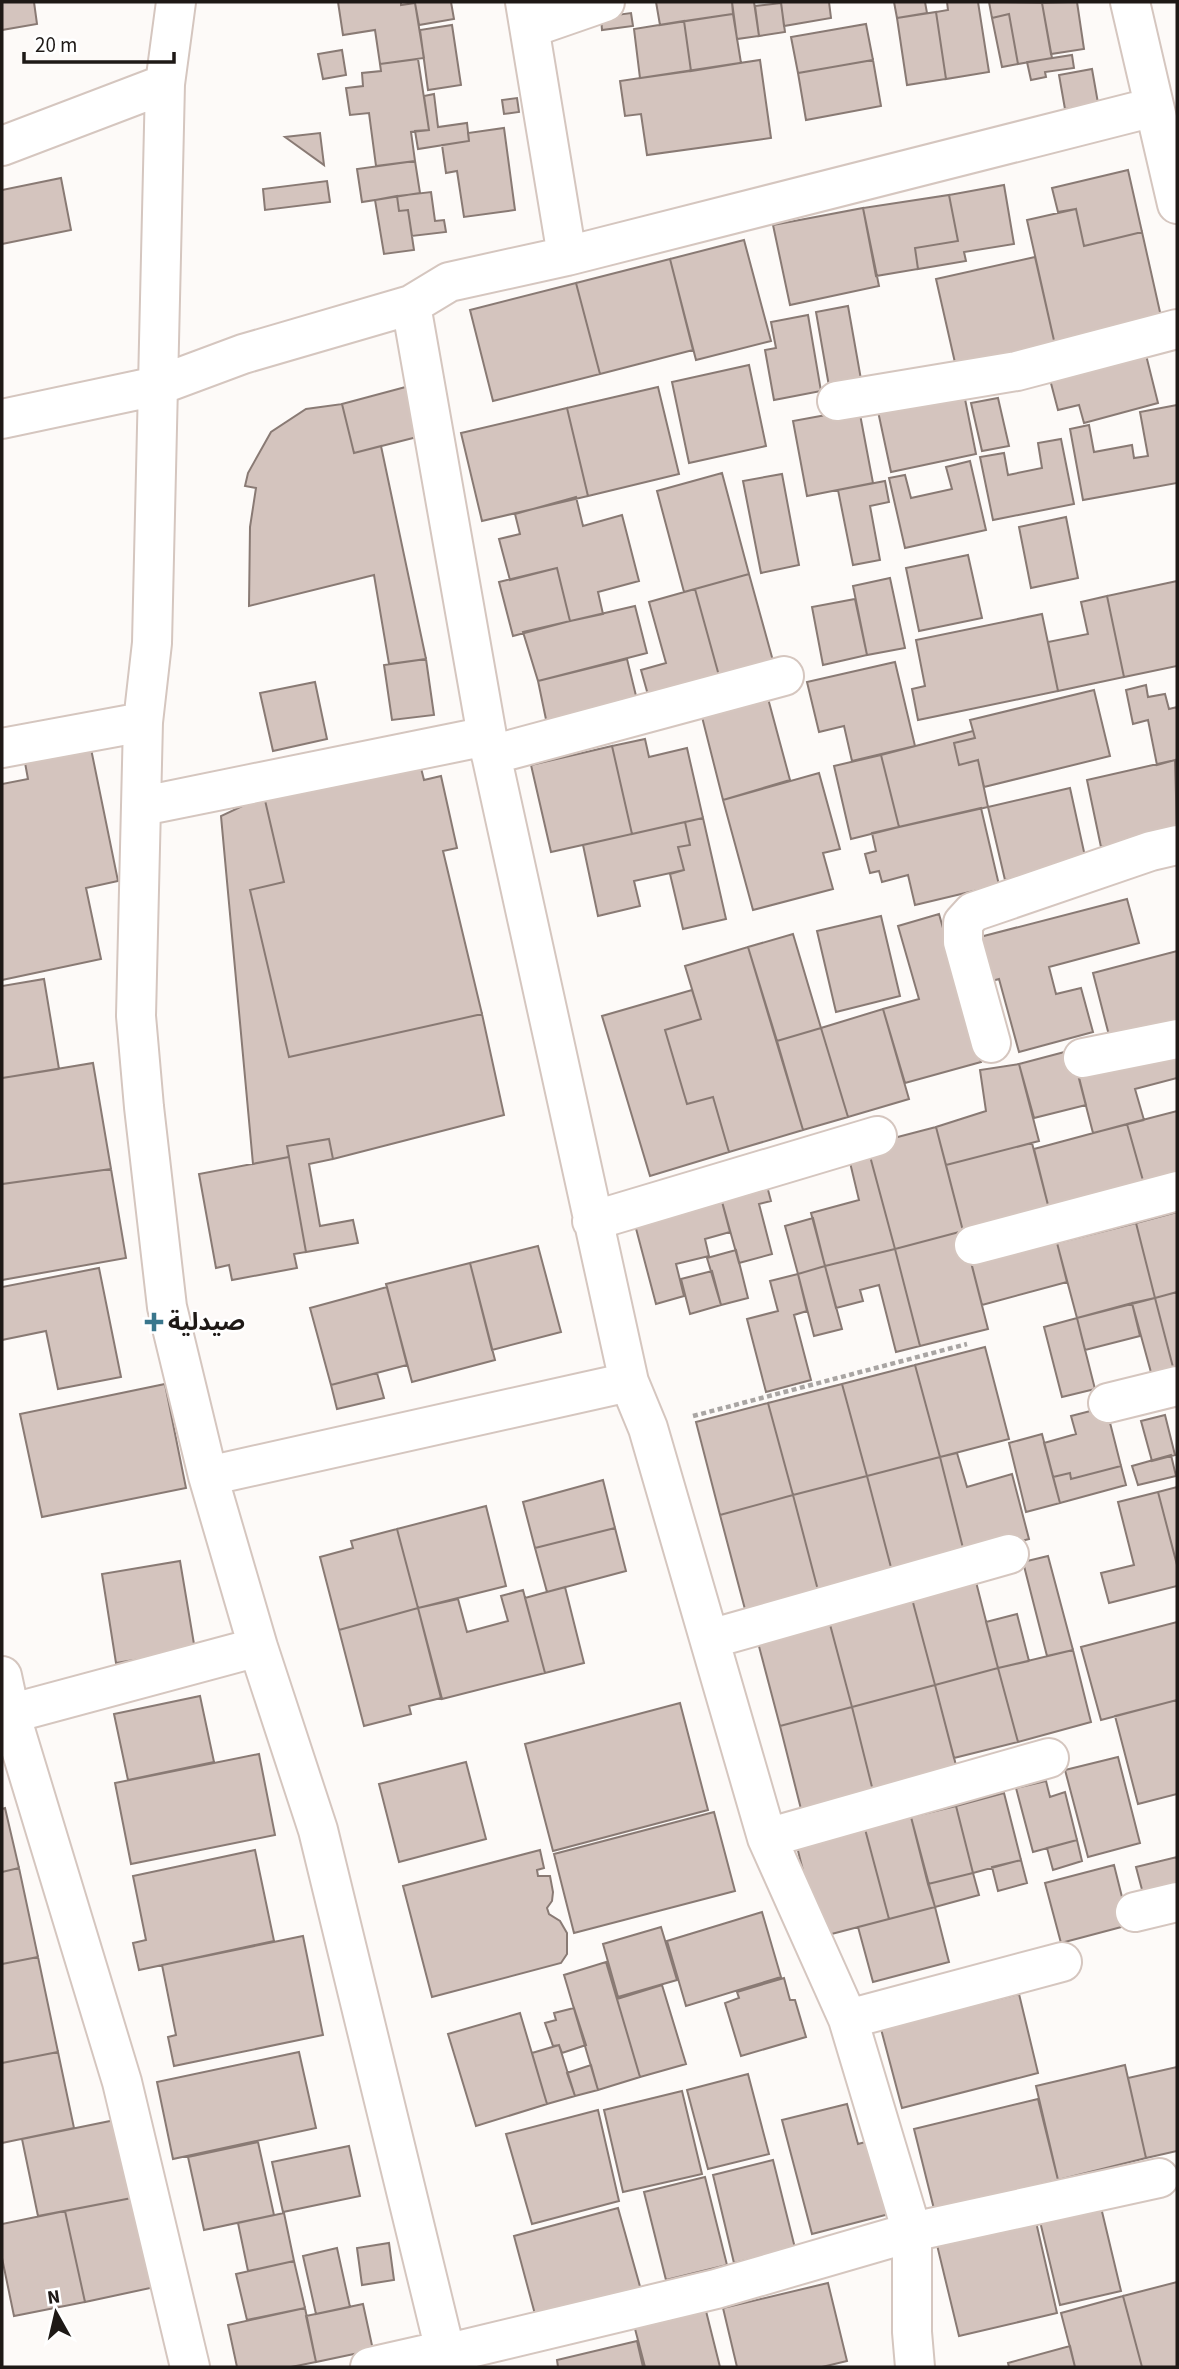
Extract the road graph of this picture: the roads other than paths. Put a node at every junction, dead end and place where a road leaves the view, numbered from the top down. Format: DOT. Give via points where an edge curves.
graph roads {
  1 [pos="176,2"];
  2 [pos="605,2"];
  3 [pos="1130,2"];
  4 [pos="527,15"];
  5 [pos="165,84"];
  6 [pos="1154,107"];
  7 [pos="1170,145"];
  8 [pos="2,146"];
  9 [pos="1177,204"];
  10 [pos="567,256"];
  11 [pos="411,305"];
  12 [pos="1177,329"];
  13 [pos="158,386"];
  14 [pos="837,401"];
  15 [pos="2,419"];
  16 [pos="784,676"];
  17 [pos="144,722"];
  18 [pos="489,746"];
  19 [pos="2,748"];
  20 [pos="142,806"];
  21 [pos="1177,845"];
  22 [pos="1177,1039"];
  23 [pos="991,1043"];
  24 [pos="1083,1058"];
  25 [pos="877,1136"];
  26 [pos="1177,1191"];
  27 [pos="592,1221"];
  28 [pos="974,1245"];
  29 [pos="629,1382"];
  30 [pos="1177,1386"];
  31 [pos="1108,1403"];
  32 [pos="208,1476"];
  33 [pos="1009,1554"];
  34 [pos="710,1639"];
  35 [pos="258,1647"];
  36 [pos="2,1676"];
  37 [pos="6,1715"];
  38 [pos="1049,1758"];
  39 [pos="767,1838"];
  40 [pos="1177,1902"];
  41 [pos="1135,1912"];
  42 [pos="1062,1962"];
  43 [pos="848,2019"];
  44 [pos="1159,2178"];
  45 [pos="912,2232"];
  46 [pos="447,2357"];
  47 [pos="190,2367"];
  48 [pos="370,2367"];
  49 [pos="915,2367"];
  1 -- 5 [label="street"];
  2 -- 4 [label="street"];
  3 -- 6 [label="street"];
  4 -- 10 [label="street"];
  5 -- 8 [label="street"];
  5 -- 13 [label="street"];
  6 -- 7 [label="street"];
  6 -- 10 [label="street"];
  7 -- 9 [label="street"];
  10 -- 11 [label="street" via="449,282"];
  11 -- 13 [label="street" via="243,354"];
  11 -- 18 [label="street"];
  12 -- 14 [label="street" via="1017,370"];
  13 -- 15 [label="street"];
  13 -- 17 [label="street" via="152,643"];
  16 -- 18 [label="street"];
  17 -- 19 [label="street"];
  17 -- 20 [label="street"];
  18 -- 20 [label="street"];
  18 -- 27 [label="street"];
  20 -- 32 [label="street" via="136,1016 144,1107 167,1307"];
  21 -- 23 [label="street" via="973,912 963,923 962,942"];
  22 -- 24 [label="street"];
  25 -- 27 [label="street"];
  26 -- 28 [label="street"];
  27 -- 29 [label="street"];
  29 -- 32 [label="street"];
  29 -- 34 [label="street" via="648,1428"];
  30 -- 31 [label="street"];
  32 -- 35 [label="street"];
  33 -- 34 [label="street"];
  34 -- 39 [label="street"];
  35 -- 37 [label="street"];
  35 -- 46 [label="street" via="318,1830"];
  36 -- 37 [label="street"];
  37 -- 47 [label="street" via="122,2082"];
  38 -- 39 [label="street"];
  39 -- 43 [label="street"];
  40 -- 41 [label="street"];
  42 -- 43 [label="street"];
  43 -- 45 [label="street"];
  44 -- 45 [label="street"];
  45 -- 46 [label="street" via="716,2289"];
  45 -- 49 [label="street"];
  46 -- 48 [label="street"];
}
